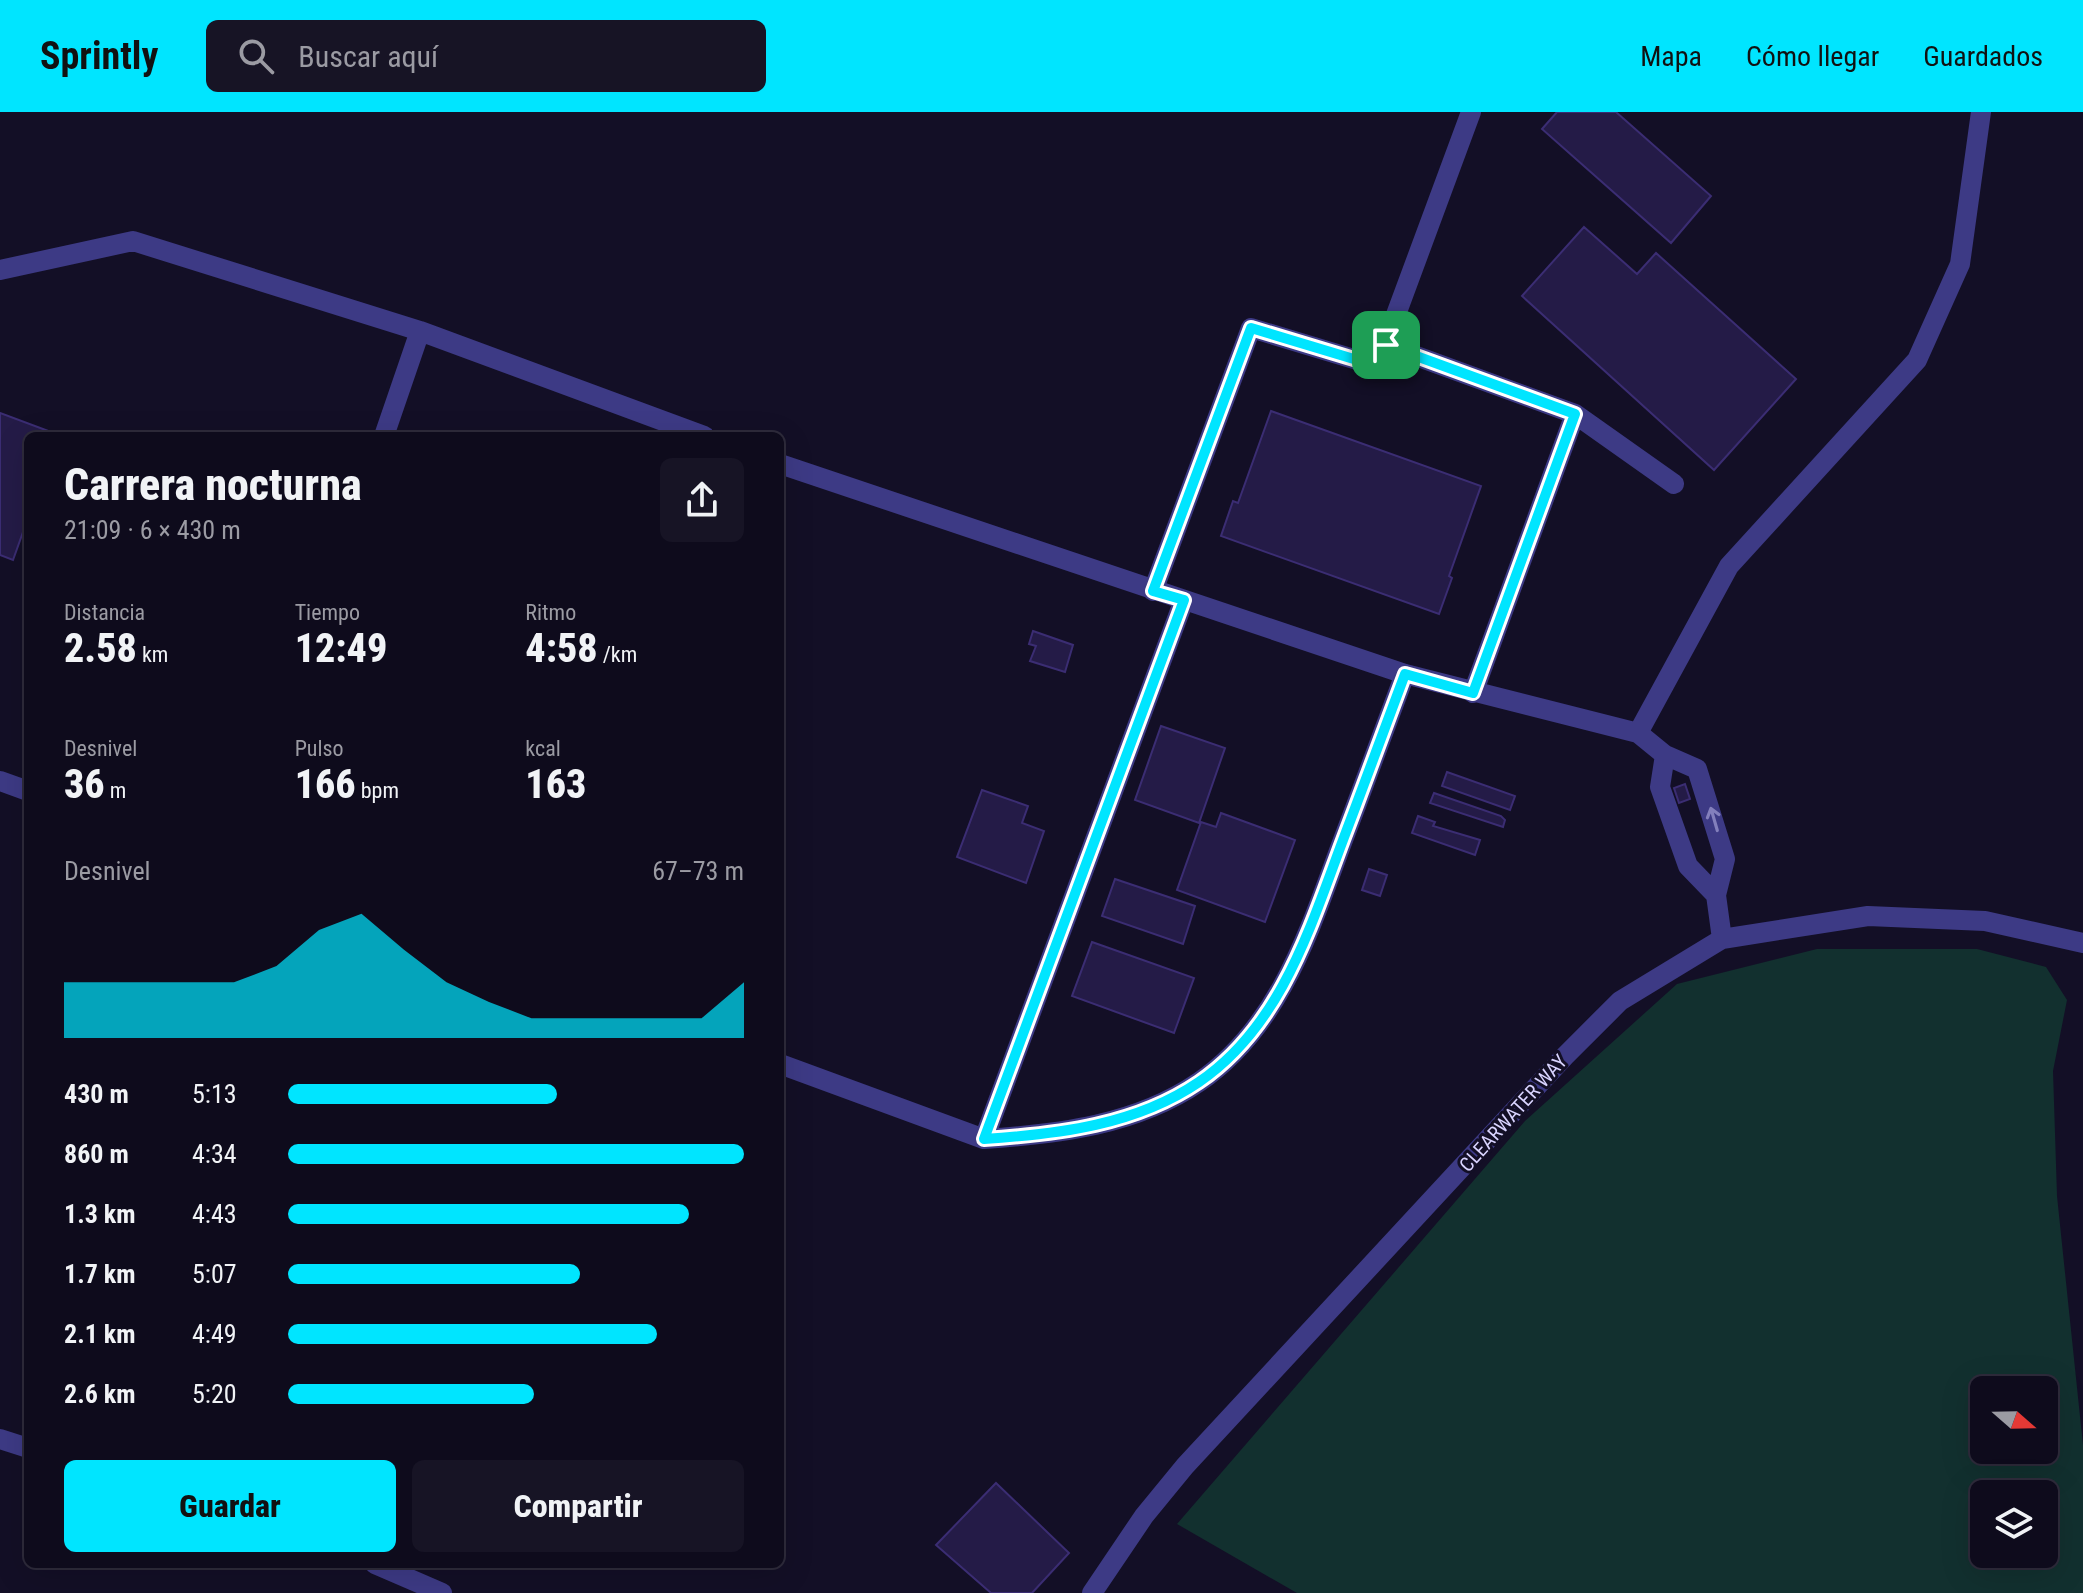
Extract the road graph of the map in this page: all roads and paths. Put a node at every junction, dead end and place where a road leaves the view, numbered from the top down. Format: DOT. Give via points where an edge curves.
graph roads {
  1 [pos="1471,112"];
  2 [pos="1981,112"];
  3 [pos="0,270"];
  4 [pos="420,331"];
  5 [pos="1386,345"];
  6 [pos="1575,414"];
  7 [pos="385,432"];
  8 [pos="693,432"];
  9 [pos="784,472"];
  10 [pos="1674,484"];
  11 [pos="1153,591"];
  12 [pos="1184,600"];
  13 [pos="1405,674"];
  14 [pos="1473,693"];
  15 [pos="1638,733"];
  16 [pos="1665,755"];
  17 [pos="0,781"];
  18 [pos="24,790"];
  19 [pos="1716,895"];
  20 [pos="1722,939"];
  21 [pos="2083,943"];
  22 [pos="784,1065"];
  23 [pos="984,1139"];
  24 [pos="0,1439"];
  25 [pos="24,1447"];
  26 [pos="384,1568"];
  27 [pos="442,1593"];
  28 [pos="1092,1593"];
  1 -- 5 [label="lane"];
  2 -- 15 [label="lane" via="1960,264 1917,360 1729,566"];
  3 -- 4 [label="lane" via="133,241"];
  4 -- 7 [label="lane"];
  4 -- 8 [label="lane"];
  5 -- 6 [label="lane"];
  5 -- 11 [label="lane" via="1377,366 1251,328"];
  6 -- 10 [label="lane"];
  6 -- 14 [label="lane"];
  9 -- 11 [label="lane"];
  11 -- 12 [label="lane"];
  12 -- 13 [label="lane"];
  12 -- 23 [label="lane"];
  13 -- 14 [label="lane"];
  13 -- 23 [label="lane" via="1297,963 1240,1046 1174,1097 1110,1122 1048,1135"];
  14 -- 15 [label="lane"];
  15 -- 16 [label="lane"];
  16 -- 19 [label="lane" via="1660,787 1679,843 1688,866"];
  19 -- 16 [label="lane, one-way" via="1725,859 1697,769"];
  17 -- 18 [label="lane"];
  19 -- 20 [label="lane"];
  20 -- 21 [label="lane, CLEARWATER WAY" via="1868,916 1985,921"];
  20 -- 28 [label="lane, CLEARWATER WAY" via="1620,1001 1565,1056 1185,1466"];
  22 -- 23 [label="lane"];
  24 -- 25 [label="lane"];
  26 -- 27 [label="lane"];
}
